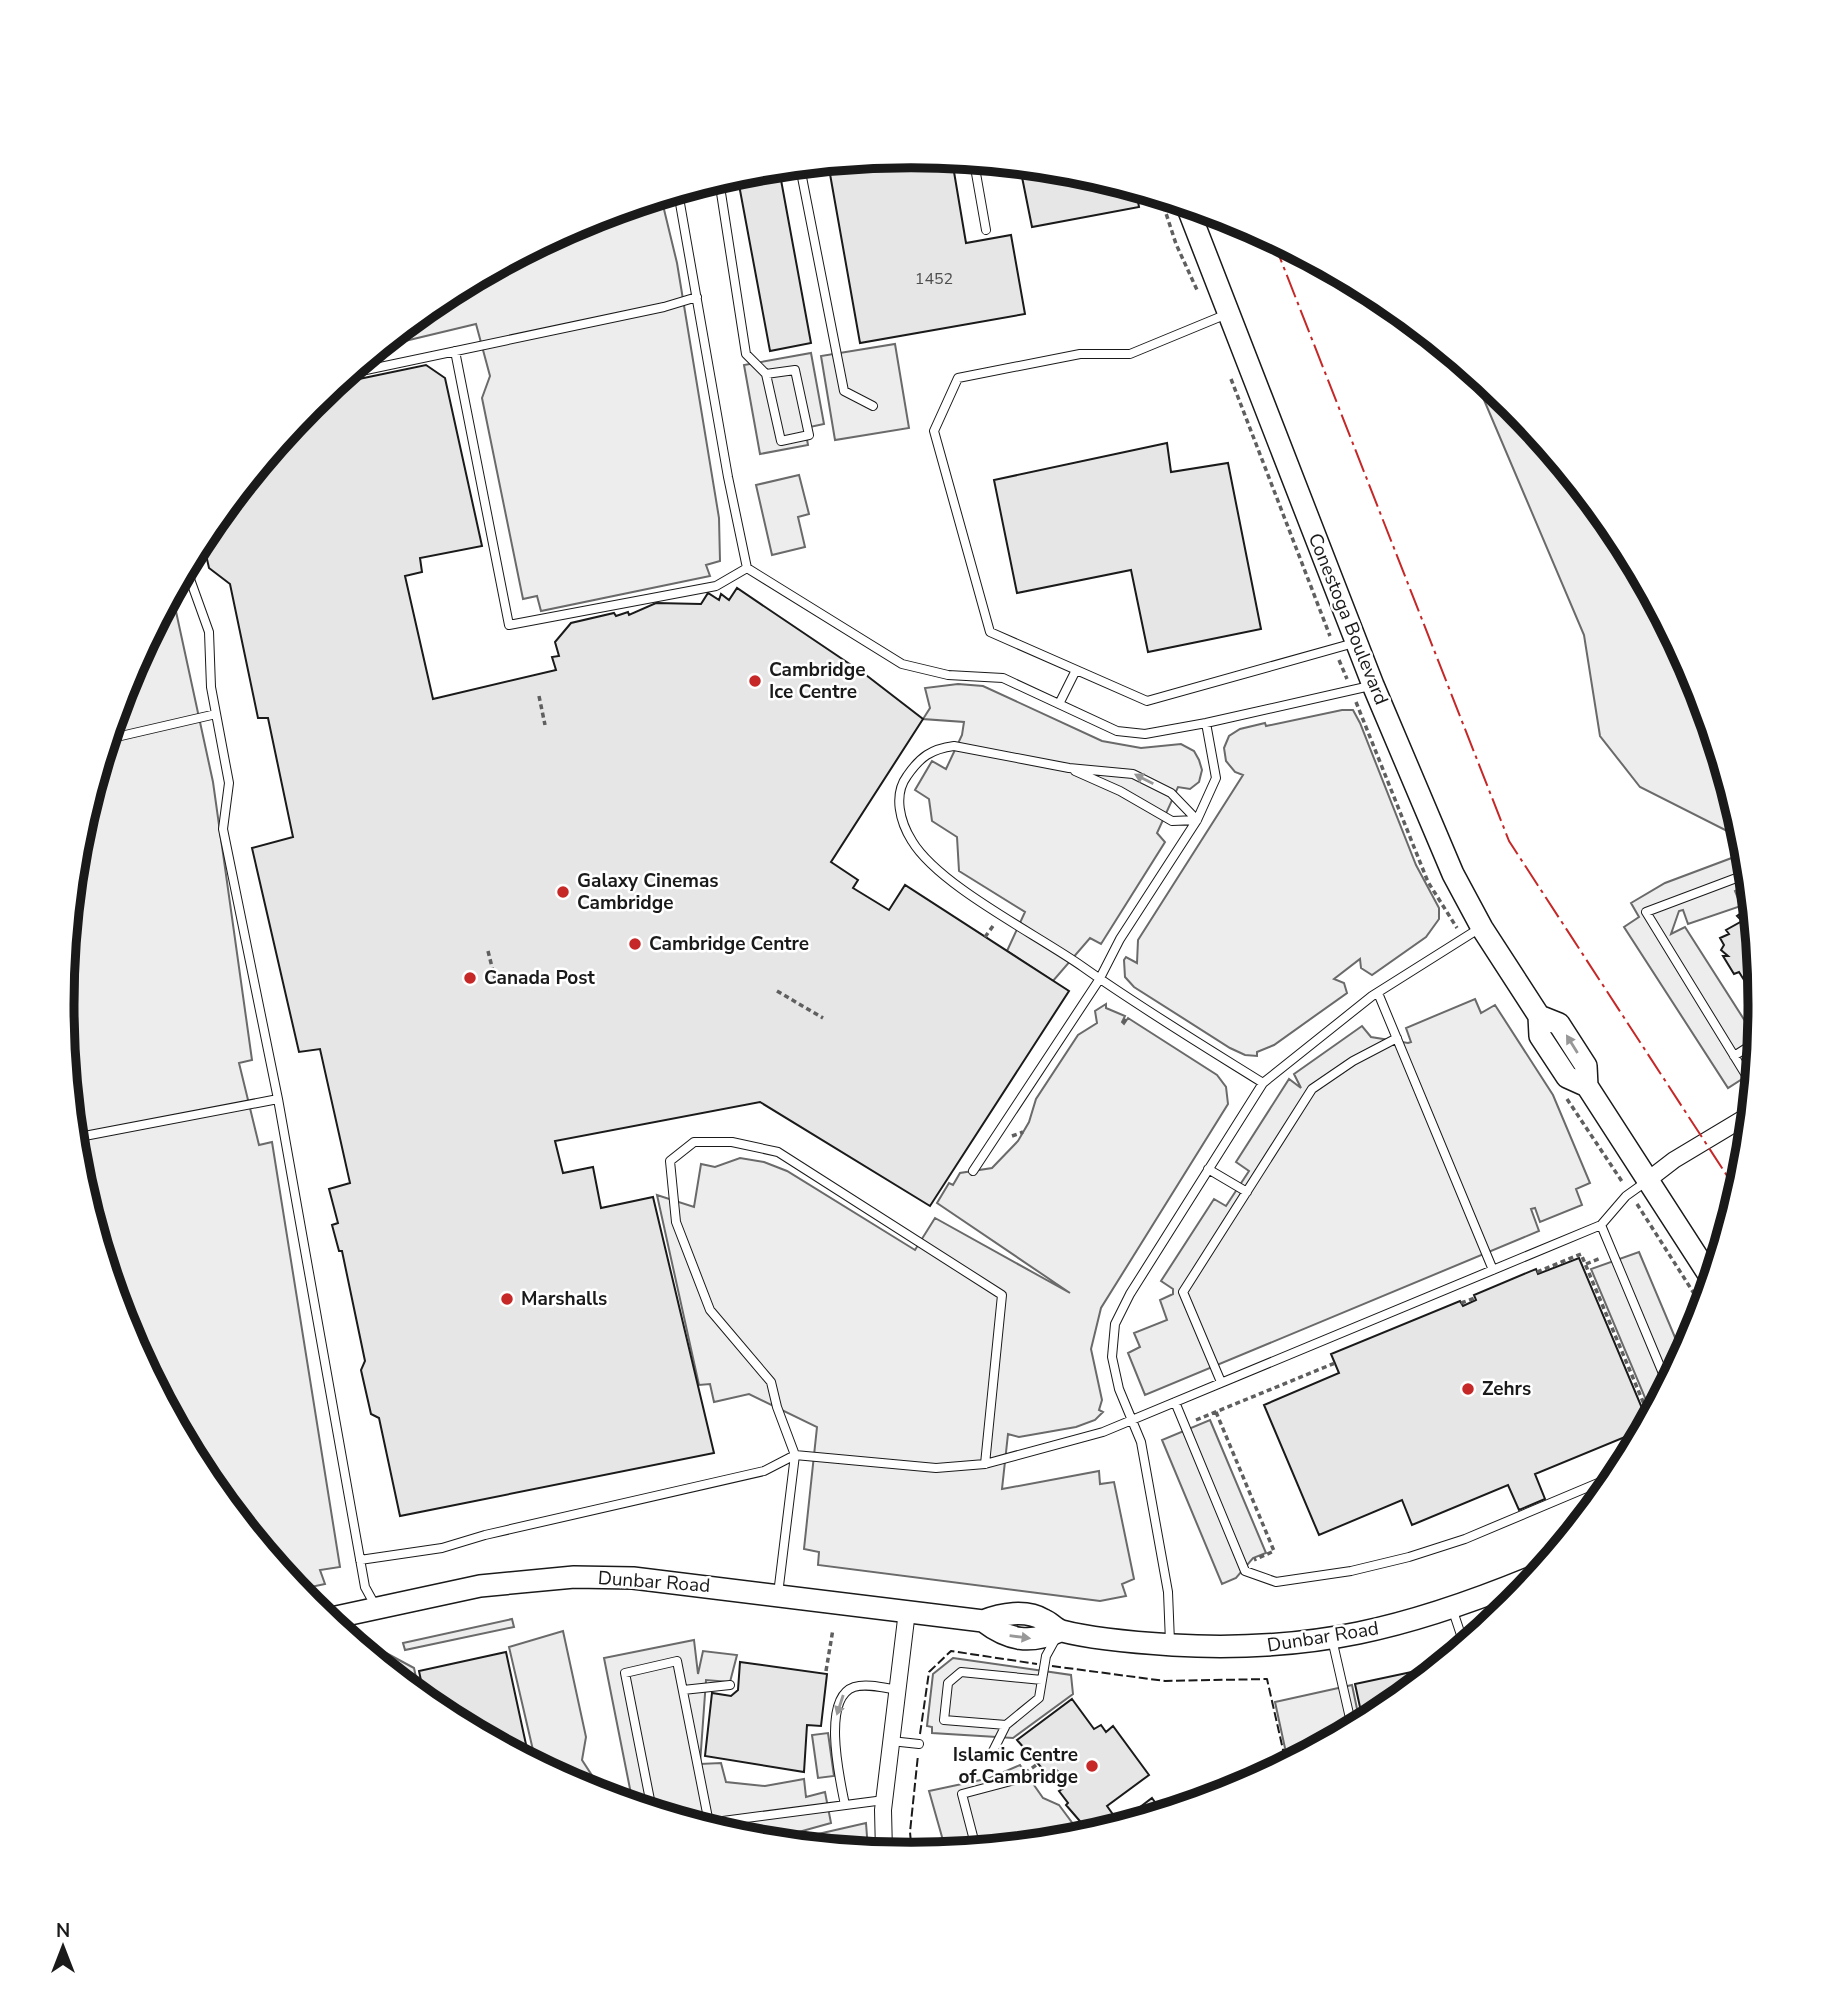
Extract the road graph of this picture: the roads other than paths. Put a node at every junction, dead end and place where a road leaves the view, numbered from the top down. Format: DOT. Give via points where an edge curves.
graph roads {
  1 [pos="976,171"];
  2 [pos="802,175"];
  3 [pos="721,190"];
  4 [pos="680,201"];
  5 [pos="1190,216"];
  6 [pos="986,230"];
  7 [pos="697,297"];
  8 [pos="1218,317"];
  9 [pos="455,351"];
  10 [pos="366,370"];
  11 [pos="766,374"];
  12 [pos="873,405"];
  13 [pos="747,568"];
  14 [pos="190,579"];
  15 [pos="1356,642"];
  16 [pos="1076,670"];
  17 [pos="1373,685"];
  18 [pos="1059,704"];
  19 [pos="216,714"];
  20 [pos="1206,723"];
  21 [pos="118,737"];
  22 [pos="1069,768"];
  23 [pos="1197,820"];
  24 [pos="1737,878"];
  25 [pos="1482,928"];
  26 [pos="1099,980"];
  27 [pos="1378,993"];
  28 [pos="1396,1038"];
  29 [pos="1746,1048"];
  30 [pos="1734,1056"];
  31 [pos="1745,1073"];
  32 [pos="1263,1083"];
  33 [pos="278,1099"];
  34 [pos="1739,1121"];
  35 [pos="85,1136"];
  36 [pos="1208,1169"];
  37 [pos="974,1171"];
  38 [pos="1648,1180"];
  39 [pos="1247,1192"];
  40 [pos="1601,1225"];
  41 [pos="1705,1268"];
  42 [pos="1493,1269"];
  43 [pos="1662,1372"];
  44 [pos="1221,1382"];
  45 [pos="1175,1402"];
  46 [pos="1132,1420"];
  47 [pos="795,1455"];
  48 [pos="985,1464"];
  49 [pos="1597,1484"];
  50 [pos="360,1560"];
  51 [pos="1513,1585"];
  52 [pos="1494,1593"];
  53 [pos="778,1594"];
  54 [pos="1497,1602"];
  55 [pos="1451,1608"];
  56 [pos="377,1609"];
  57 [pos="907,1611"];
  58 [pos="340,1616"];
  59 [pos="1060,1631"];
  60 [pos="1461,1635"];
  61 [pos="1332,1639"];
  62 [pos="1171,1645"];
  63 [pos="1042,1680"];
  64 [pos="730,1685"];
  65 [pos="683,1690"];
  66 [pos="898,1690"];
  67 [pos="1350,1717"];
  68 [pos="1006,1725"];
  69 [pos="891,1741"];
  70 [pos="919,1744"];
  71 [pos="992,1754"];
  72 [pos="1015,1780"];
  73 [pos="884,1800"];
  74 [pos="650,1801"];
  75 [pos="845,1805"];
  76 [pos="703,1815"];
  77 [pos="726,1821"];
  78 [pos="974,1839"];
  79 [pos="884,1841"];
  1 -- 6 [label="lane"];
  2 -- 12 [label="lane" via="844,391"];
  3 -- 11 [label="lane" via="746,355"];
  4 -- 7 [label="lane"];
  5 -- 8 [label="street, Conestoga Boulevard"];
  7 -- 9 [label="lane"];
  7 -- 13 [label="lane"];
  8 -- 15 [label="street, Conestoga Boulevard"];
  8 -- 16 [label="lane" via="1130,354 1080,354 958,378 934,431 990,632"];
  9 -- 10 [label="lane"];
  9 -- 13 [label="lane" via="509,625 716,586"];
  11 -- 11 [label="lane" via="781,441 809,435 795,370"];
  13 -- 18 [label="lane" via="902,664 948,675 1003,678"];
  14 -- 19 [label="lane" via="209,632"];
  15 -- 16 [label="lane" via="1147,701"];
  15 -- 17 [label="street, Conestoga Boulevard"];
  16 -- 18 [label="lane"];
  17 -- 20 [label="lane"];
  17 -- 25 [label="street, Conestoga Boulevard" via="1453,874"];
  18 -- 20 [label="lane" via="1117,732 1144,734"];
  19 -- 21 [label="lane"];
  19 -- 33 [label="lane" via="229,783 223,829"];
  20 -- 23 [label="lane" via="1216,778"];
  22 -- 23 [label="lane" via="1172,821"];
  23 -- 22 [label="lane, one-way" via="1171,793 1133,774"];
  22 -- 26 [label="lane" via="970,748 938,748 922,756 902,782 898,799 912,842 946,877"];
  23 -- 26 [label="lane" via="1120,939"];
  24 -- 30 [label="lane" via="1646,912"];
  25 -- 27 [label="lane"];
  25 -- 38 [label="street, Conestoga Boulevard" via="1539,1016 1540,1036 1567,1077 1587,1086"];
  26 -- 32 [label="lane"];
  26 -- 37 [label="lane"];
  27 -- 28 [label="lane"];
  27 -- 32 [label="lane"];
  28 -- 39 [label="lane" via="1312,1089"];
  28 -- 42 [label="lane"];
  29 -- 30 [label="lane"];
  30 -- 31 [label="lane"];
  32 -- 36 [label="lane"];
  33 -- 35 [label="lane"];
  33 -- 50 [label="lane"];
  34 -- 38 [label="street"];
  36 -- 39 [label="lane"];
  36 -- 46 [label="lane" via="1115,1324 1112,1357"];
  38 -- 40 [label="lane" via="1626,1196"];
  38 -- 41 [label="street, Conestoga Boulevard"];
  39 -- 44 [label="lane" via="1183,1292"];
  40 -- 42 [label="lane"];
  40 -- 43 [label="lane"];
  42 -- 44 [label="lane"];
  44 -- 45 [label="lane"];
  45 -- 46 [label="lane"];
  45 -- 49 [label="lane" via="1245,1571 1276,1582 1409,1557 1465,1539"];
  46 -- 48 [label="lane"];
  46 -- 62 [label="lane" via="1141,1442 1168,1592"];
  47 -- 48 [label="lane" via="936,1468"];
  47 -- 48 [label="lane" via="771,1382 710,1310 676,1223 670,1161 694,1142 732,1142 778,1152 1002,1295"];
  47 -- 50 [label="lane" via="764,1471 442,1548"];
  47 -- 53 [label="lane"];
  50 -- 56 [label="lane" via="365,1587"];
  51 -- 52 [label="street, Dunbar Road"];
  52 -- 54 [label="lane"];
  52 -- 55 [label="street, Dunbar Road"];
  53 -- 56 [label="street, Dunbar Road" via="633,1578 574,1577 480,1586"];
  53 -- 57 [label="street, Dunbar Road"];
  55 -- 60 [label="lane"];
  55 -- 61 [label="street, Dunbar Road"];
  56 -- 58 [label="street, Dunbar Road"];
  57 -- 59 [label="street, Dunbar Road" via="983,1621 1001,1635 1039,1640"];
  57 -- 66 [label="street"];
  59 -- 62 [label="street, Dunbar Road"];
  59 -- 63 [label="lane" via="1046,1656"];
  61 -- 62 [label="street, Dunbar Road" via="1251,1647"];
  61 -- 67 [label="lane"];
  63 -- 68 [label="lane" via="1039,1698"];
  63 -- 68 [label="lane" via="961,1672 948,1683 944,1720"];
  64 -- 65 [label="lane"];
  65 -- 74 [label="lane" via="677,1661 625,1673"];
  65 -- 76 [label="lane"];
  66 -- 69 [label="street"];
  66 -- 75 [label="lane, one-way" via="855,1687 838,1705 836,1757"];
  68 -- 71 [label="lane"];
  69 -- 70 [label="lane"];
  69 -- 73 [label="street"];
  72 -- 78 [label="lane" via="962,1794"];
  73 -- 75 [label="lane"];
  73 -- 79 [label="street"];
  75 -- 77 [label="lane"];
}
